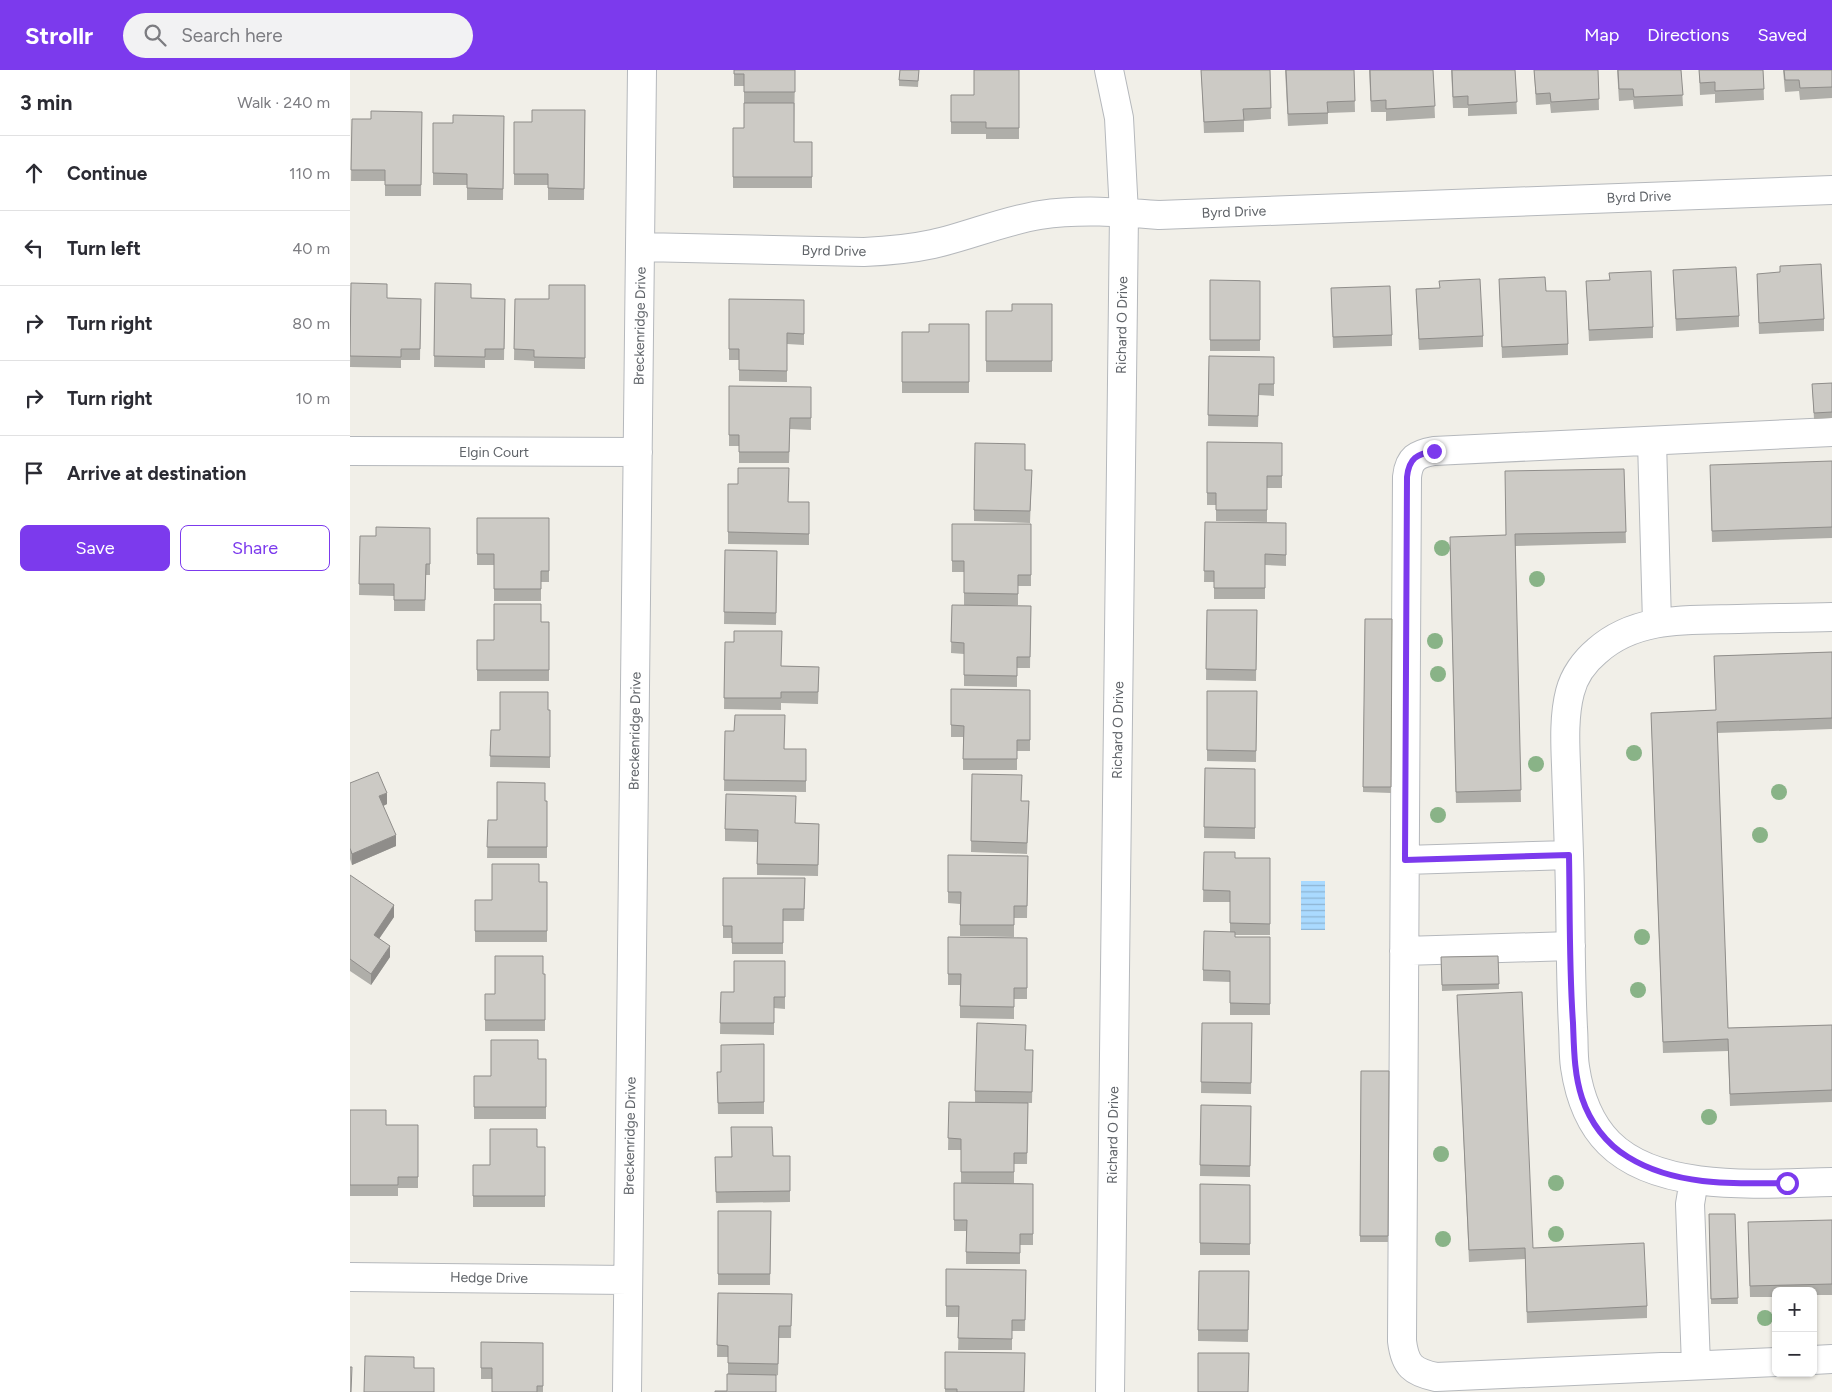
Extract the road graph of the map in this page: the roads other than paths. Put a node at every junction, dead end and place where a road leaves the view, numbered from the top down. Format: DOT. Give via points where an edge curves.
graph roads {
  1 [pos="642,70"];
  2 [pos="1109,70"];
  3 [pos="1832,190"];
  4 [pos="1124,213"];
  5 [pos="641,247"];
  6 [pos="1832,432"];
  7 [pos="1652,441"];
  8 [pos="350,451"];
  9 [pos="638,452"];
  10 [pos="1832,617"];
  11 [pos="1657,623"];
  12 [pos="1569,855"];
  13 [pos="1405,860"];
  14 [pos="1571,946"];
  15 [pos="1404,951"];
  16 [pos="1694,1180"];
  17 [pos="1832,1182"];
  18 [pos="350,1277"];
  19 [pos="628,1280"];
  20 [pos="1832,1359"];
  21 [pos="1817,1360"];
  22 [pos="1772,1362"];
  23 [pos="1696,1365"];
  24 [pos="627,1392"];
  25 [pos="1110,1392"];
  1 -- 5 [label="street, Breckenridge Drive"];
  2 -- 4 [label="street, Richard O Drive" via="1119,118"];
  3 -- 4 [label="street, Byrd Drive" via="1179,214"];
  4 -- 5 [label="street, Byrd Drive" via="1040,215 933,244 898,250"];
  4 -- 25 [label="street, Richard O Drive"];
  5 -- 9 [label="street, Breckenridge Drive"];
  6 -- 7 [label="street"];
  7 -- 11 [label="street"];
  7 -- 13 [label="street" via="1434,451 1422,453 1408,467"];
  8 -- 9 [label="street, Elgin Court"];
  9 -- 19 [label="street, Breckenridge Drive"];
  10 -- 11 [label="street"];
  11 -- 12 [label="street" via="1619,635 1596,651 1580,670 1570,690 1565,745"];
  12 -- 13 [label="street"];
  12 -- 14 [label="street"];
  13 -- 15 [label="street"];
  14 -- 15 [label="street"];
  14 -- 16 [label="street" via="1575,1068 1582,1098 1593,1122 1609,1143 1628,1157 1669,1174"];
  15 -- 23 [label="street" via="1402,1341 1410,1365 1420,1373 1436,1377"];
  16 -- 17 [label="street" via="1734,1184"];
  16 -- 23 [label="street" via="1690,1204"];
  18 -- 19 [label="street, Hedge Drive"];
  19 -- 24 [label="street, Breckenridge Drive"];
  20 -- 21 [label="street"];
  22 -- 23 [label="street"];
}
